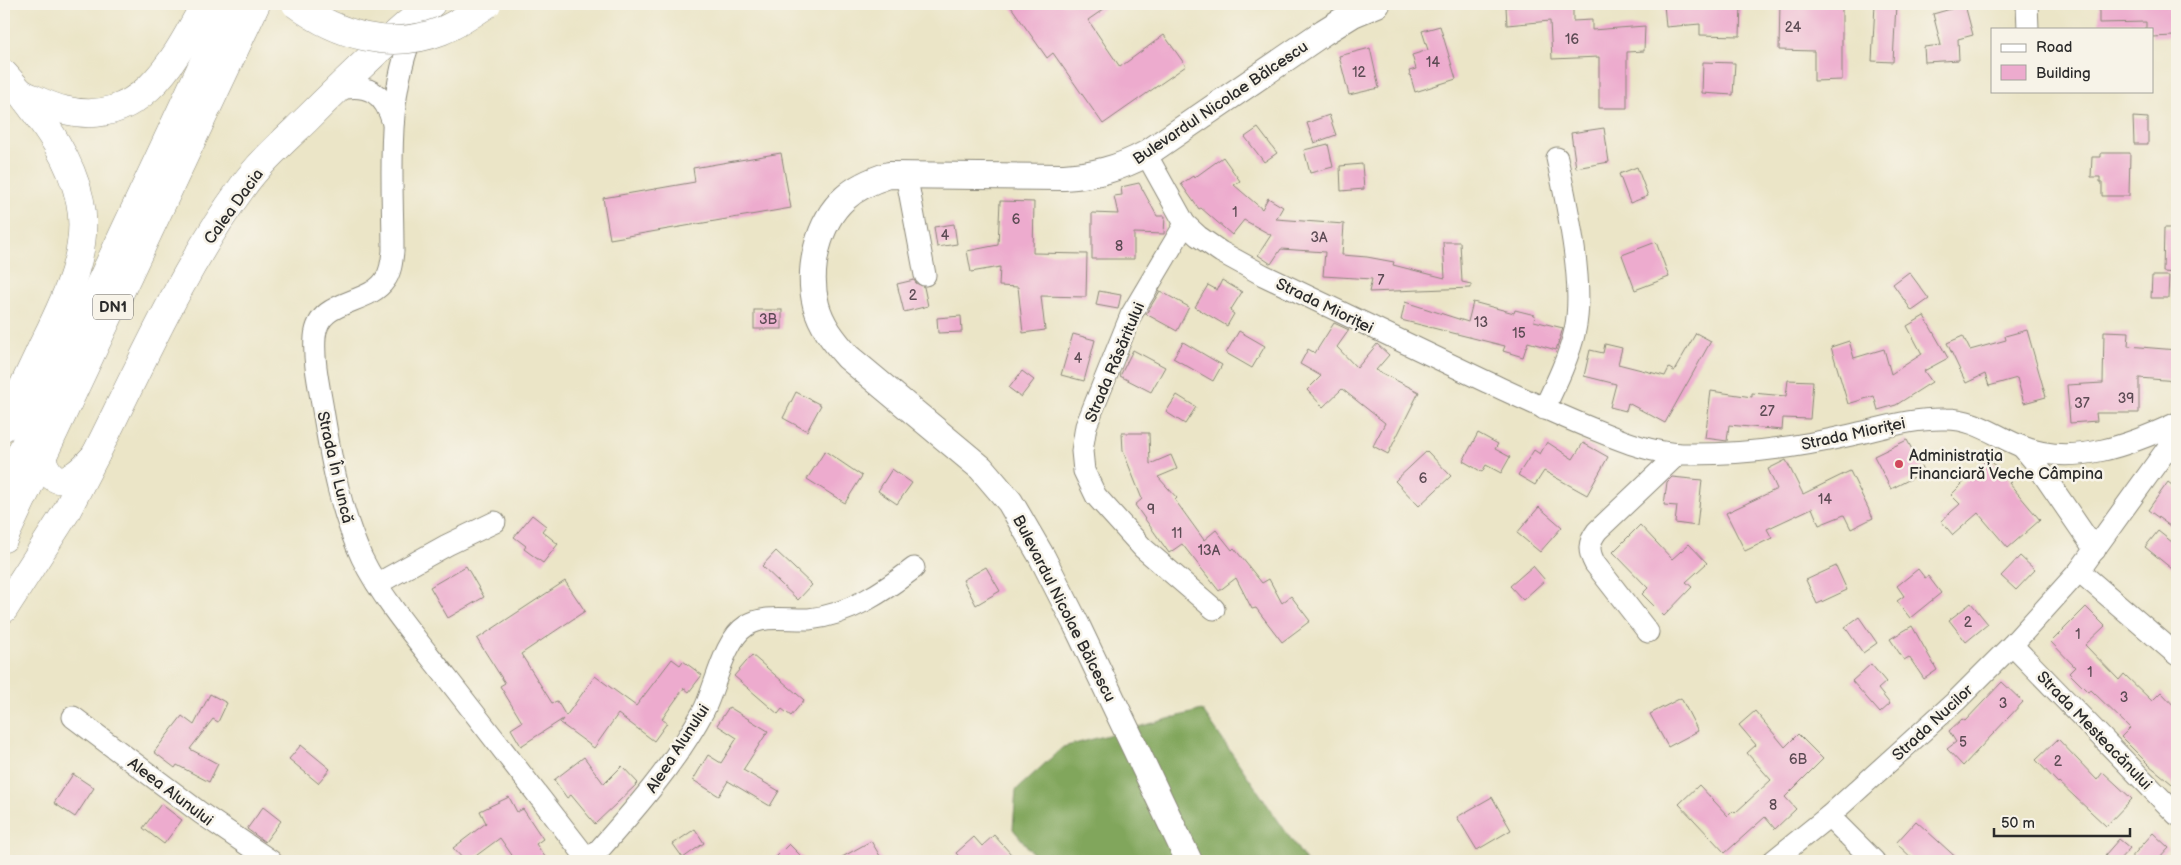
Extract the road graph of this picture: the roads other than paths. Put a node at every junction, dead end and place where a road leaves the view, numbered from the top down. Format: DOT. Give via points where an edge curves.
graph roads {
  1 [pos="205,4"];
  2 [pos="231,4"];
  3 [pos="256,4"];
  4 [pos="296,4"];
  5 [pos="488,4"];
  6 [pos="1377,4"];
  7 [pos="2027,4"];
  8 [pos="428,7"];
  9 [pos="2028,28"];
  10 [pos="213,67"];
  11 [pos="12,83"];
  12 [pos="336,90"];
  13 [pos="393,125"];
  14 [pos="174,150"];
  15 [pos="1146,154"];
  16 [pos="1557,158"];
  17 [pos="906,174"];
  18 [pos="1185,224"];
  19 [pos="925,275"];
  20 [pos="1544,409"];
  21 [pos="2177,423"];
  22 [pos="4,427"];
  23 [pos="2177,435"];
  24 [pos="2022,447"];
  25 [pos="96,454"];
  26 [pos="1678,454"];
  27 [pos="42,459"];
  28 [pos="4,488"];
  29 [pos="495,522"];
  30 [pos="4,538"];
  31 [pos="2095,550"];
  32 [pos="914,568"];
  33 [pos="2079,571"];
  34 [pos="377,584"];
  35 [pos="4,609"];
  36 [pos="1214,609"];
  37 [pos="1648,632"];
  38 [pos="2012,645"];
  39 [pos="2177,655"];
  40 [pos="73,717"];
  41 [pos="2177,815"];
  42 [pos="1829,816"];
  43 [pos="271,861"];
  44 [pos="589,861"];
  45 [pos="1189,861"];
  46 [pos="1774,861"];
  47 [pos="1874,861"];
  1 -- 11 [label="main road" via="185,41 156,83 137,99 117,109 94,112 65,110"];
  2 -- 10 [label="main road, DN1"];
  3 -- 10 [label="main road, DN1"];
  4 -- 5 [label="main road, bridge" via="341,30 359,36 401,39 440,31"];
  6 -- 15 [label="street, Bulevardul Nicolae Bălcescu" via="1324,32"];
  7 -- 9 [label="street"];
  8 -- 12 [label="main road, Calea Dacia"];
  8 -- 13 [label="street, Strada În Luncă" via="411,37 402,66"];
  10 -- 14 [label="main road, DN1"];
  11 -- 22 [label="main road" via="54,139 74,179 80,202 80,245 70,284"];
  12 -- 13 [label="street, Strada În Luncă" via="351,86 367,88 388,108"];
  12 -- 25 [label="main road, Calea Dacia" via="243,186 216,226 186,276"];
  13 -- 34 [label="street, Strada În Luncă" via="391,269 385,282 373,291 330,310 320,321 315,334 318,378 338,492 349,528"];
  14 -- 27 [label="main road, DN1"];
  14 -- 28 [label="main road, DN1"];
  15 -- 17 [label="street, Bulevardul Nicolae Bălcescu" via="1114,169 1090,175"];
  15 -- 18 [label="street, Strada Mioriței"];
  16 -- 20 [label="street" via="1569,215 1578,302 1575,330"];
  17 -- 19 [label="street"];
  17 -- 45 [label="street, Bulevardul Nicolae Bălcescu" via="872,180 844,198 823,230 814,266 814,290 821,319 848,357 981,468 1010,502 1077,626"];
  18 -- 20 [label="street, Strada Mioriței" via="1221,252 1263,275"];
  18 -- 36 [label="street, Strada Răsăritului" via="1131,316 1086,426 1082,451 1084,471 1096,496 1143,548"];
  20 -- 26 [label="street, Strada Mioriței" via="1628,443"];
  21 -- 24 [label="street, Strada Mioriței" via="2153,434 2082,454 2060,454"];
  23 -- 31 [label="street"];
  24 -- 26 [label="street, Strada Mioriței" via="1971,422 1923,419 1763,451"];
  24 -- 31 [label="street, Strada Mioriței"];
  25 -- 27 [label="main road" via="75,475 64,480 48,474"];
  25 -- 35 [label="main road, Calea Dacia" via="65,514"];
  26 -- 37 [label="street" via="1590,540 1590,556 1595,564"];
  27 -- 30 [label="main road, DN1"];
  29 -- 34 [label="street"];
  31 -- 33 [label="street"];
  32 -- 44 [label="street, Aleea Alunului" via="892,585 840,612 810,619 761,620 746,626 733,637 712,693 680,750 643,800"];
  33 -- 38 [label="street, Strada Nucilor"];
  33 -- 39 [label="street"];
  34 -- 44 [label="street, Strada În Luncă"];
  38 -- 41 [label="street, Strada Mesteacănului"];
  38 -- 42 [label="street, Strada Nucilor" via="1956,701"];
  40 -- 43 [label="street, Aleea Alunului" via="202,814"];
  42 -- 46 [label="street, Strada Nucilor"];
  42 -- 47 [label="street"];
}
